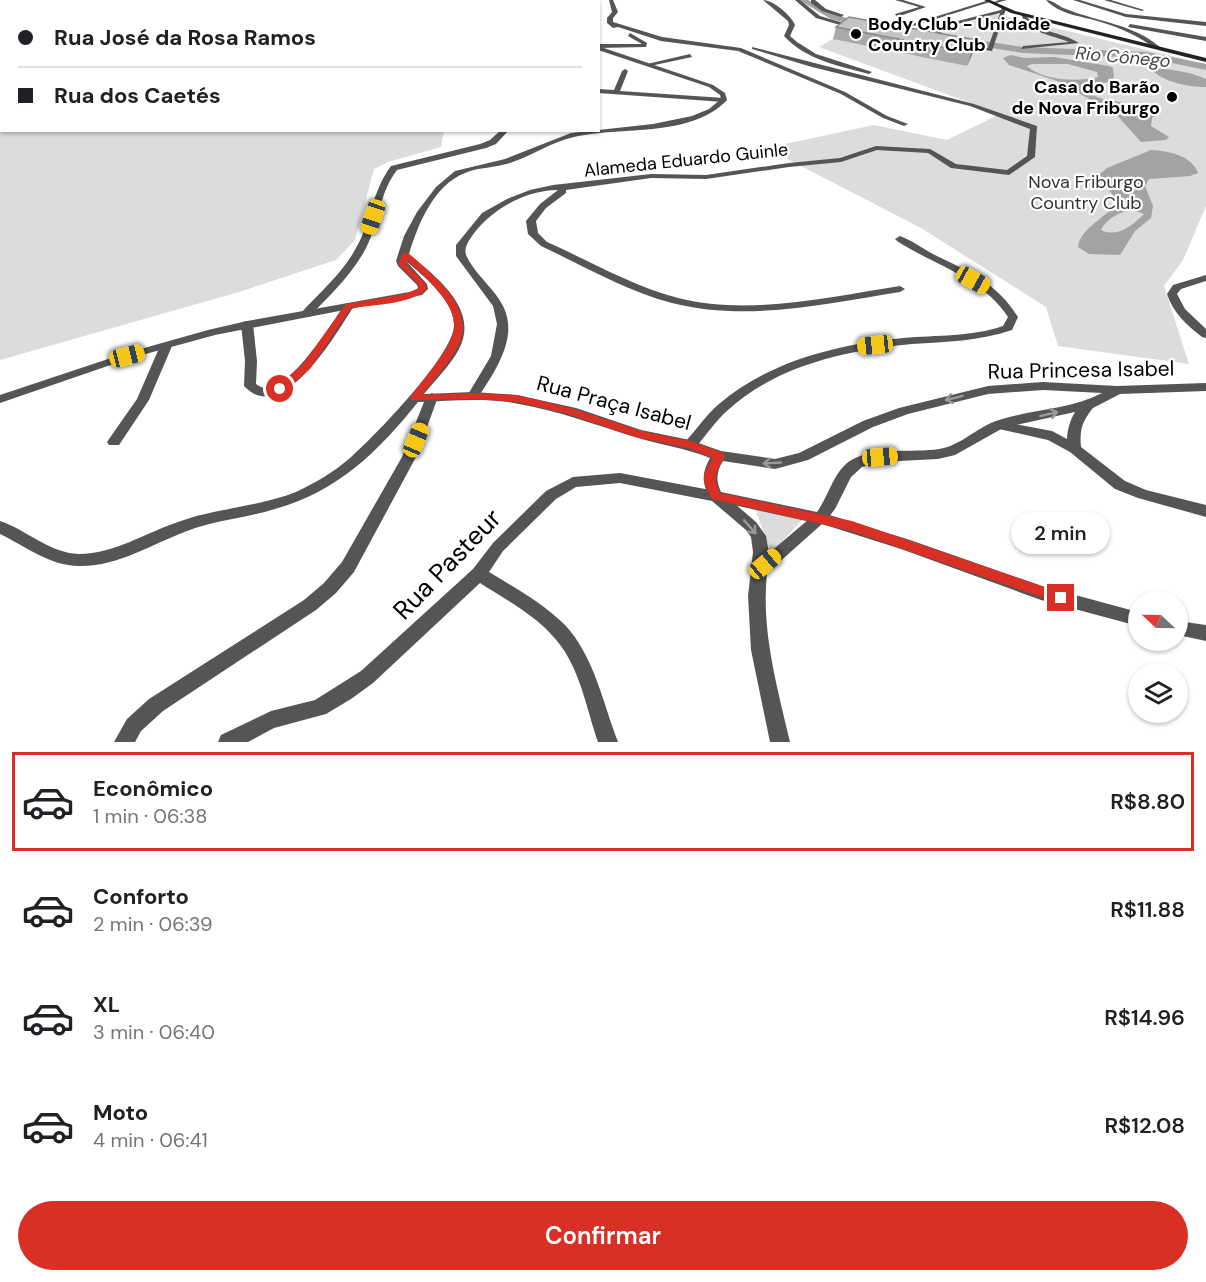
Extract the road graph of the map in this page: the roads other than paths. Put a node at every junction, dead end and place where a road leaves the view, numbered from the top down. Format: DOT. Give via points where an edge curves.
graph roads {
  1 [pos="611,0"];
  2 [pos="765,0"];
  3 [pos="797,0"];
  4 [pos="813,0"];
  5 [pos="897,0"];
  6 [pos="1005,0"];
  7 [pos="1047,0"];
  8 [pos="1075,0"];
  9 [pos="1106,0"];
  10 [pos="991,1"];
  11 [pos="1004,10"];
  12 [pos="841,15"];
  13 [pos="897,15"];
  14 [pos="1024,16"];
  15 [pos="1206,18"];
  16 [pos="1102,20"];
  17 [pos="610,23"];
  18 [pos="1206,24"];
  19 [pos="864,29"];
  20 [pos="936,34"];
  21 [pos="905,36"];
  22 [pos="1206,39"];
  23 [pos="954,45"];
  24 [pos="600,47"];
  25 [pos="1156,47"];
  26 [pos="600,48"];
  27 [pos="754,48"];
  28 [pos="1023,48"];
  29 [pos="690,56"];
  30 [pos="1206,59"];
  31 [pos="650,64"];
  32 [pos="625,71"];
  33 [pos="600,91"];
  34 [pos="616,93"];
  35 [pos="724,100"];
  36 [pos="952,100"];
  37 [pos="904,124"];
  38 [pos="504,132"];
  39 [pos="597,132"];
  40 [pos="600,132"];
  41 [pos="561,188"];
  42 [pos="900,239"];
  43 [pos="405,255"];
  44 [pos="1206,278"];
  45 [pos="900,289"];
  46 [pos="349,306"];
  47 [pos="305,315"];
  48 [pos="247,324"];
  49 [pos="1206,335"];
  50 [pos="166,346"];
  51 [pos="1206,387"];
  52 [pos="1117,390"];
  53 [pos="473,396"];
  54 [pos="414,398"];
  55 [pos="432,398"];
  56 [pos="0,399"];
  57 [pos="1089,405"];
  58 [pos="999,425"];
  59 [pos="114,442"];
  60 [pos="690,445"];
  61 [pos="1075,449"];
  62 [pos="719,456"];
  63 [pos="716,496"];
  64 [pos="1206,511"];
  65 [pos="820,518"];
  66 [pos="0,527"];
  67 [pos="759,570"];
  68 [pos="478,573"];
  69 [pos="1128,616"];
  70 [pos="1188,630"];
  71 [pos="1206,633"];
  72 [pos="124,742"];
  73 [pos="228,742"];
  74 [pos="608,742"];
  75 [pos="780,742"];
  1 -- 17 [label="street" via="615,12"];
  2 -- 36 [label="street, Alameda Eduardo Guinle" via="790,21 787,36 807,51 951,96"];
  3 -- 19 [label="street" via="827,21"];
  4 -- 12 [label="street" via="825,10"];
  5 -- 13 [label="street" via="924,8"];
  6 -- 10 [label="street"];
  7 -- 16 [label="street" via="1062,9"];
  8 -- 18 [label="street" via="1126,15"];
  9 -- 15 [label="street" via="1142,10"];
  10 -- 11 [label="main road"];
  10 -- 21 [label="street" via="897,32"];
  10 -- 25 [label="main road" via="1020,13"];
  11 -- 14 [label="main road"];
  11 -- 20 [label="street" via="948,25"];
  11 -- 23 [label="street" via="988,51"];
  14 -- 25 [label="main road"];
  14 -- 28 [label="street" via="1034,29 1076,43"];
  16 -- 22 [label="street"];
  16 -- 25 [label="street"];
  17 -- 24 [label="street" via="644,46"];
  17 -- 37 [label="street" via="661,39 738,45"];
  25 -- 30 [label="main road"];
  26 -- 31 [label="street"];
  27 -- 36 [label="street"];
  29 -- 31 [label="street"];
  31 -- 35 [label="street" via="711,86 723,94"];
  32 -- 34 [label="street"];
  33 -- 34 [label="street"];
  34 -- 35 [label="street"];
  35 -- 40 [label="street" via="717,109 691,120"];
  36 -- 41 [label="street, Alameda Eduardo Guinle" via="1034,128 1031,157 1009,173 954,166 930,151 876,148 841,160 706,177 651,176"];
  38 -- 47 [label="street" via="483,146 394,168 356,258"];
  39 -- 43 [label="street" via="573,135 508,161 454,175 422,212"];
  41 -- 45 [label="street" via="560,194 531,221 533,234 544,244 641,288 690,303 725,308 769,307"];
  41 -- 53 [label="street" via="550,188 486,213 460,245 461,256 498,306 503,324 497,356"];
  42 -- 60 [label="street" via="992,290 1007,303 1013,317 1008,328 979,336 856,347 824,354 784,370 726,405"];
  43 -- 46 [label="street" via="402,264 423,289"];
  43 -- 54 [label="street" via="455,307 460,326 454,347"];
  44 -- 49 [label="street" via="1177,287 1172,294 1184,316"];
  46 -- 47 [label="street"];
  46 -- 48 [label="street" via="306,366 280,389 267,393 256,392 250,386"];
  47 -- 48 [label="street"];
  48 -- 50 [label="street"];
  50 -- 56 [label="street"];
  50 -- 59 [label="street" via="143,400"];
  51 -- 52 [label="street, Rua Princesa Isabel"];
  52 -- 57 [label="street"];
  52 -- 62 [label="street, Rua Princesa Isabel, one-way" via="1043,386 988,390 904,411 868,424 803,457 776,464"];
  53 -- 55 [label="street, Rua Praça Isabel"];
  53 -- 60 [label="street, Rua Praça Isabel" via="545,404 639,434"];
  54 -- 55 [label="street, Rua Praça Isabel"];
  54 -- 66 [label="street" via="374,445 339,475 301,495 186,525 103,556 79,560 61,557"];
  55 -- 72 [label="street" via="409,457 348,567 330,588 156,705 134,725"];
  58 -- 57 [label="street, one-way"];
  57 -- 61 [label="street" via="1077,419 1073,433"];
  58 -- 61 [label="street" via="1039,432"];
  58 -- 65 [label="street" via="955,450 857,463 844,474"];
  60 -- 62 [label="street, Rua Praça Isabel"];
  61 -- 64 [label="street" via="1120,485"];
  62 -- 63 [label="street" via="709,474"];
  63 -- 65 [label="street, Rua Pasteur"];
  63 -- 67 [label="street, one-way" via="758,536"];
  63 -- 68 [label="street, Rua Pasteur" via="620,478 573,482 543,502"];
  65 -- 67 [label="street"];
  65 -- 69 [label="street, Rua Pasteur" via="1041,593"];
  67 -- 75 [label="street" via="756,596 760,650"];
  68 -- 73 [label="street, Rua Pasteur" via="420,630 345,693 319,708 271,720"];
  68 -- 74 [label="street" via="549,621 567,640"];
  70 -- 71 [label="street"];
}
